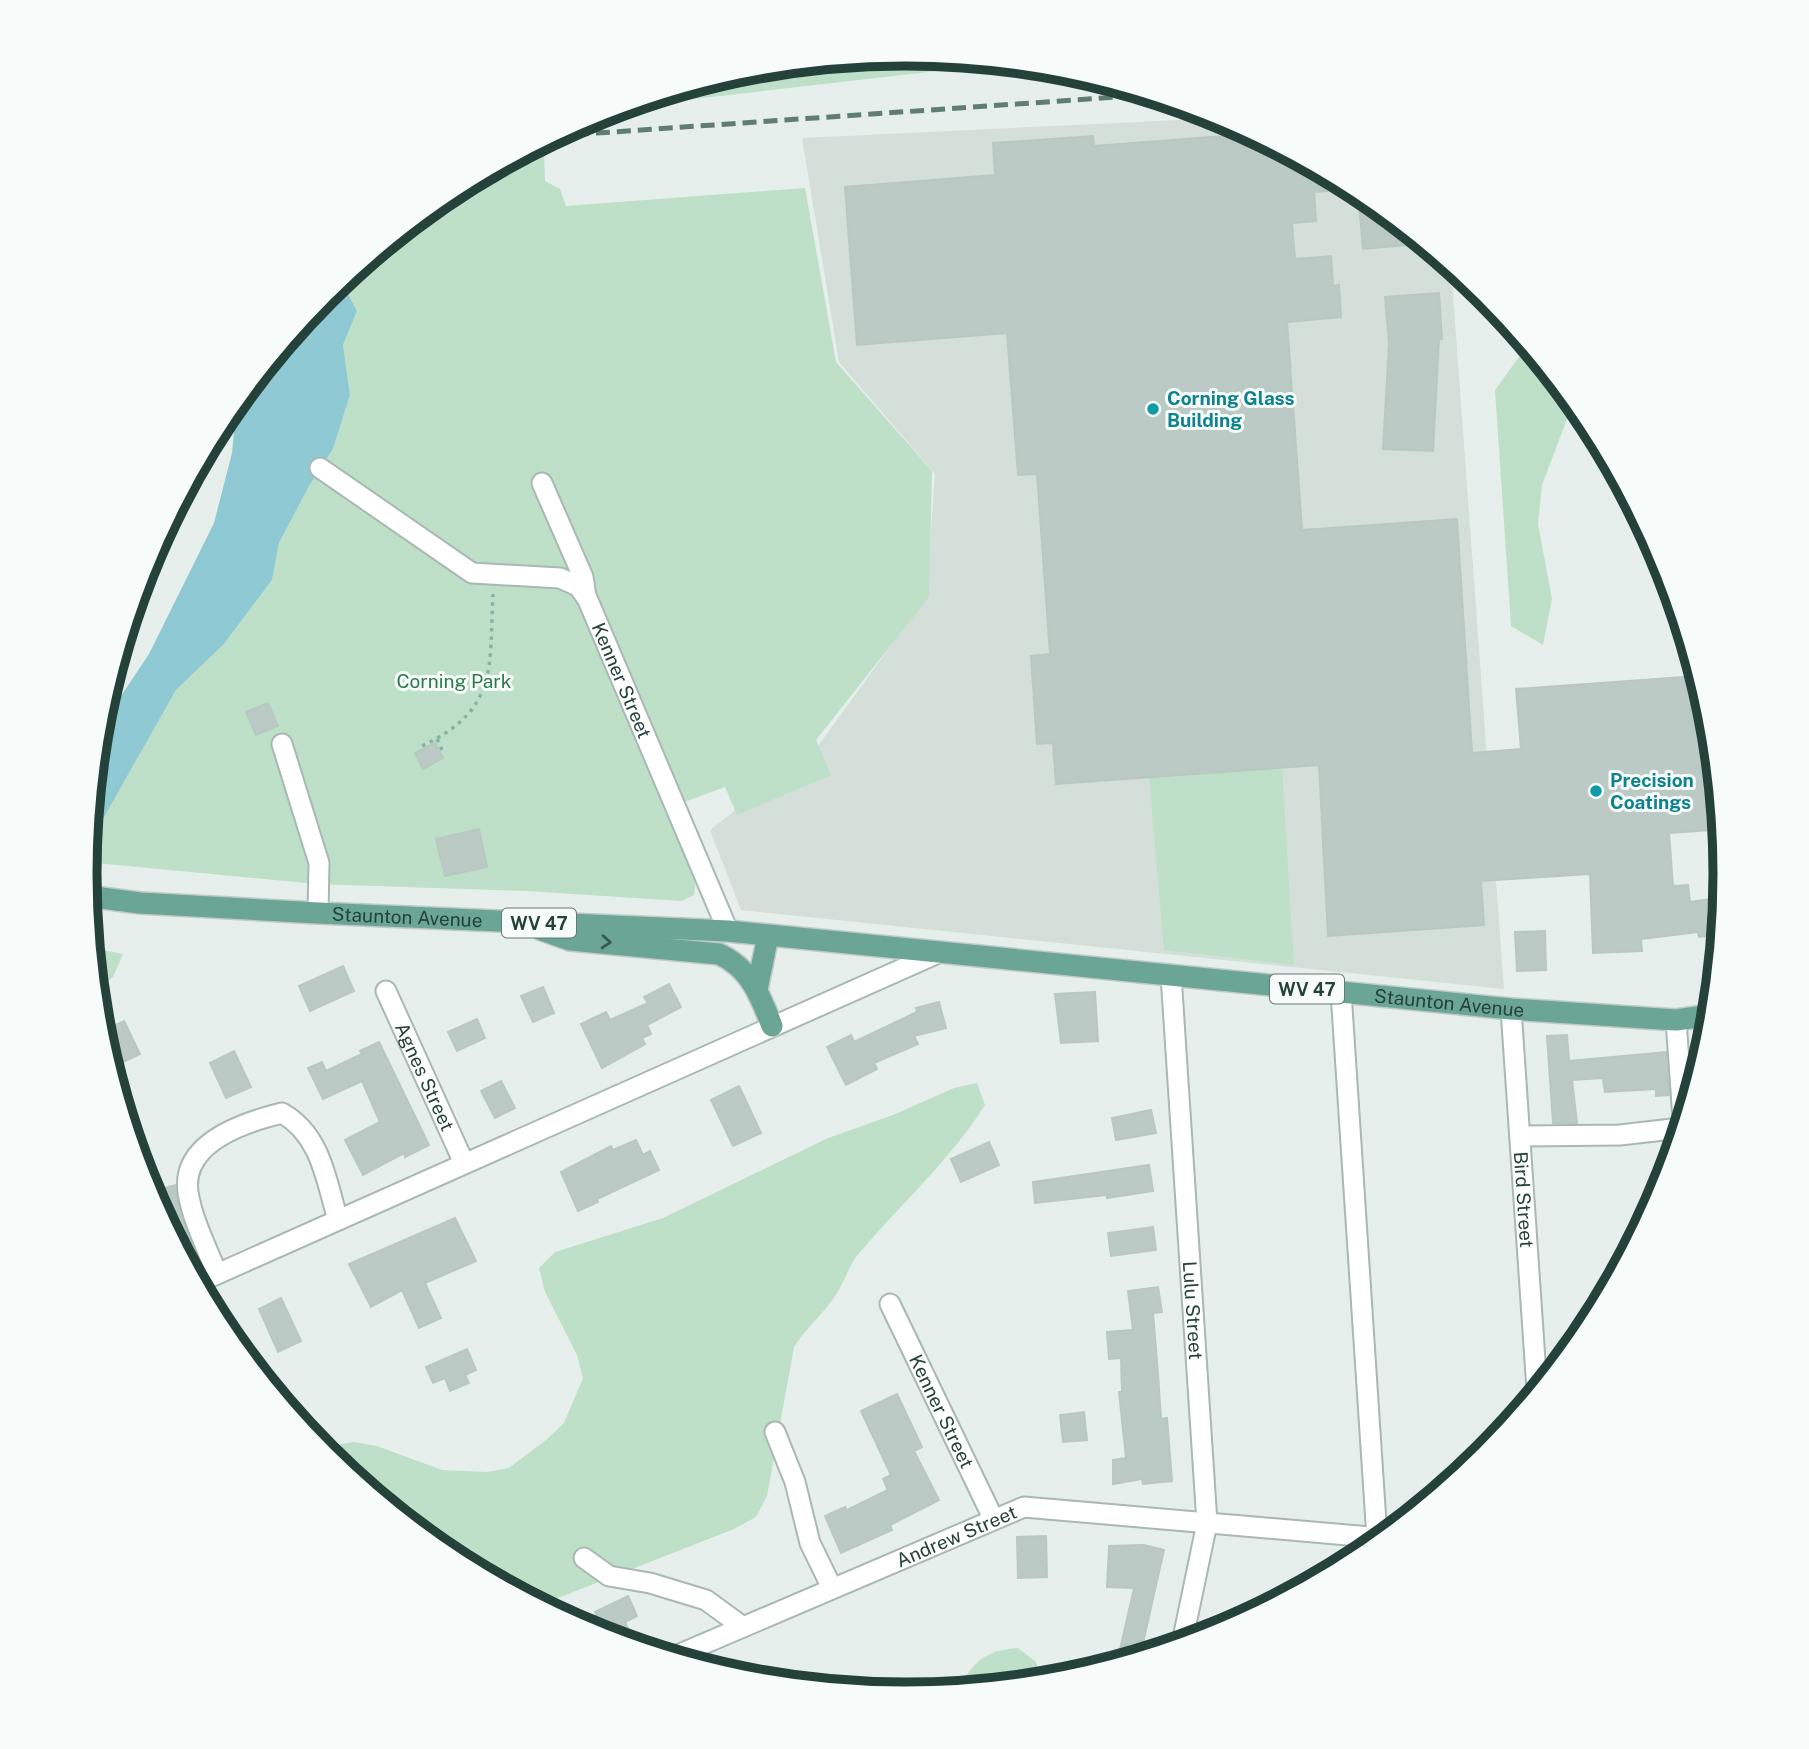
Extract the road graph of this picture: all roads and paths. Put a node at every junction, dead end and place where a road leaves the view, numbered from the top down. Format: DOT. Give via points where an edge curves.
graph roads {
  1 [pos="320,468"];
  2 [pos="542,482"];
  3 [pos="495,575"];
  4 [pos="587,598"];
  5 [pos="437,739"];
  6 [pos="282,744"];
  7 [pos="422,746"];
  8 [pos="443,752"];
  9 [pos="97,897"];
  10 [pos="318,914"];
  11 [pos="516,922"];
  12 [pos="728,931"];
  13 [pos="768,936"];
  14 [pos="938,953"];
  15 [pos="1171,975"];
  16 [pos="757,989"];
  17 [pos="386,991"];
  18 [pos="1341,992"];
  19 [pos="1511,1009"];
  20 [pos="1700,1017"];
  21 [pos="1676,1020"];
  22 [pos="772,1026"];
  23 [pos="1682,1094"];
  24 [pos="1671,1129"];
  25 [pos="1520,1136"];
  26 [pos="464,1163"];
  27 [pos="338,1220"];
  28 [pos="217,1274"];
  29 [pos="206,1279"];
  30 [pos="890,1304"];
  31 [pos="1536,1378"];
  32 [pos="775,1432"];
  33 [pos="993,1518"];
  34 [pos="1207,1523"];
  35 [pos="1379,1528"];
  36 [pos="1366,1537"];
  37 [pos="583,1558"];
  38 [pos="832,1588"];
  39 [pos="743,1627"];
  40 [pos="1184,1632"];
  41 [pos="685,1652"];
  1 -- 3 [label="street, Kenner Street" via="472,573"];
  2 -- 4 [label="street" via="583,577"];
  3 -- 4 [label="street, Kenner Street" via="570,581"];
  3 -- 5 [label="path" via="489,676 484,691 459,725"];
  4 -- 12 [label="street, Kenner Street"];
  5 -- 7 [label="path"];
  5 -- 8 [label="path"];
  6 -- 10 [label="street" via="319,863"];
  9 -- 10 [label="main road, Staunton Avenue / WV 47"];
  10 -- 11 [label="main road, Staunton Avenue / WV 47"];
  11 -- 12 [label="main road, Staunton Avenue / WV 47"];
  11 -- 16 [label="main road, one-way" via="570,940 719,954 736,962"];
  12 -- 13 [label="main road, Staunton Avenue / WV 47"];
  13 -- 14 [label="main road, Staunton Avenue / WV 47"];
  13 -- 16 [label="main road"];
  14 -- 15 [label="main road, Staunton Avenue / WV 47"];
  14 -- 22 [label="street, Staunton Avenue"];
  15 -- 18 [label="main road, Staunton Avenue / WV 47"];
  15 -- 34 [label="street, Lulu Street"];
  16 -- 22 [label="main road"];
  17 -- 26 [label="street, Agnes Street"];
  18 -- 19 [label="main road, Staunton Avenue / WV 47"];
  18 -- 35 [label="street"];
  19 -- 21 [label="main road, Staunton Avenue / WV 47"];
  19 -- 25 [label="street, Bird Street"];
  20 -- 21 [label="main road, Staunton Avenue / WV 47"];
  21 -- 23 [label="street"];
  22 -- 26 [label="street, Staunton Avenue"];
  24 -- 25 [label="street" via="1620,1135"];
  25 -- 31 [label="street, Bird Street"];
  26 -- 27 [label="street, Staunton Avenue"];
  27 -- 28 [label="street, Staunton Avenue"];
  27 -- 28 [label="street" via="314,1142 298,1122 282,1113 253,1120 219,1136 198,1153 190,1169 188,1191"];
  28 -- 29 [label="street, Staunton Avenue"];
  30 -- 33 [label="street, Kenner Street"];
  32 -- 38 [label="street" via="795,1482 810,1543"];
  33 -- 34 [label="street, Andrew Street" via="1024,1507"];
  33 -- 38 [label="street, Andrew Street"];
  34 -- 36 [label="street, Andrew Street"];
  34 -- 40 [label="street, Lulu Street"];
  37 -- 39 [label="street" via="610,1576 706,1600"];
  38 -- 39 [label="street, Andrew Street"];
  39 -- 41 [label="street, Andrew Street"];
}
